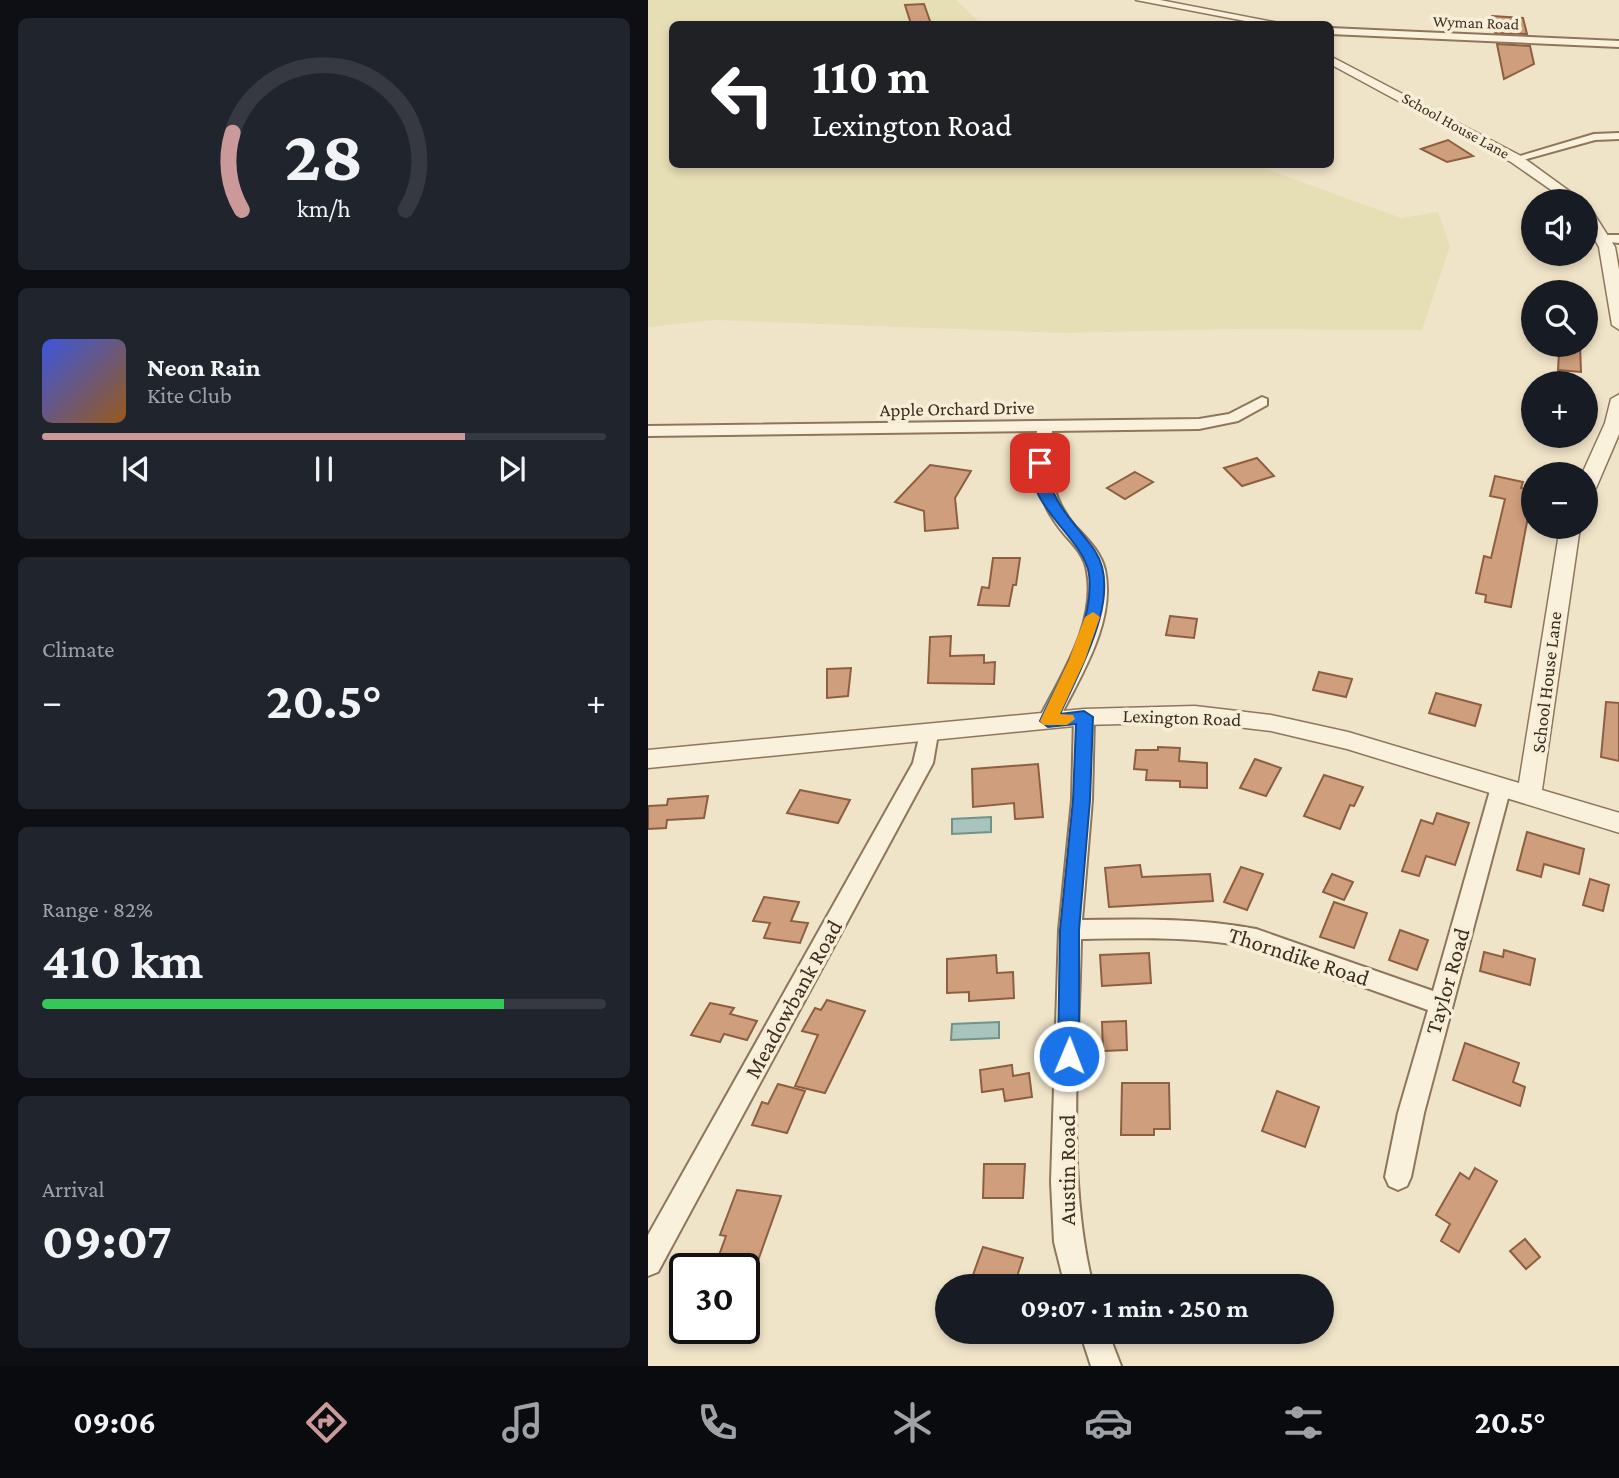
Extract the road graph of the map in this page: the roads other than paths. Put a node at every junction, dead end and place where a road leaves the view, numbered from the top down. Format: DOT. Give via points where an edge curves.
graph roads {
  1 [pos="1141,0"];
  2 [pos="1261,21"];
  3 [pos="1334,31"];
  4 [pos="1619,44"];
  5 [pos="1334,61"];
  6 [pos="1619,136"];
  7 [pos="1516,159"];
  8 [pos="1559,189"];
  9 [pos="1598,230"];
  10 [pos="1603,238"];
  11 [pos="1619,239"];
  12 [pos="1619,325"];
  13 [pos="1262,402"];
  14 [pos="1618,412"];
  15 [pos="1045,426"];
  16 [pos="648,431"];
  17 [pos="1597,462"];
  18 [pos="1566,539"];
  19 [pos="1084,717"];
  20 [pos="1048,721"];
  21 [pos="928,734"];
  22 [pos="648,759"];
  23 [pos="1501,787"];
  24 [pos="1529,795"];
  25 [pos="1619,823"];
  26 [pos="1070,930"];
  27 [pos="1441,1004"];
  28 [pos="1398,1177"];
  29 [pos="648,1262"];
  30 [pos="1076,1274"];
  31 [pos="1098,1344"];
  32 [pos="1106,1366"];
  1 -- 2 [label="street"];
  3 -- 4 [label="street, Wyman Road"];
  5 -- 7 [label="street, School House Lane"];
  6 -- 7 [label="street" via="1594,137"];
  7 -- 8 [label="street, School House Lane"];
  9 -- 10 [label="street"];
  10 -- 11 [label="street"];
  10 -- 12 [label="street"];
  13 -- 15 [label="street, Apple Orchard Drive" via="1217,422"];
  14 -- 17 [label="street"];
  15 -- 16 [label="street, Apple Orchard Drive"];
  15 -- 20 [label="street" via="1040,463 1045,492 1059,518 1090,555 1097,590 1089,632"];
  18 -- 24 [label="street, School House Lane"];
  19 -- 20 [label="street, Lexington Road"];
  19 -- 23 [label="street, Lexington Road" via="1160,712 1232,716 1348,741"];
  19 -- 26 [label="street, Austin Road"];
  20 -- 21 [label="street, Lexington Road"];
  21 -- 22 [label="street, Lexington Road"];
  21 -- 29 [label="street, Meadowbank Road" via="923,763"];
  23 -- 24 [label="street, Lexington Road"];
  23 -- 27 [label="street, Taylor Road"];
  24 -- 25 [label="street, Lexington Road"];
  26 -- 27 [label="street, Thorndike Road" via="1227,932"];
  26 -- 30 [label="street, Austin Road" via="1064,1182 1068,1242"];
  27 -- 28 [label="street, Taylor Road"];
  31 -- 32 [label="street"];
}
